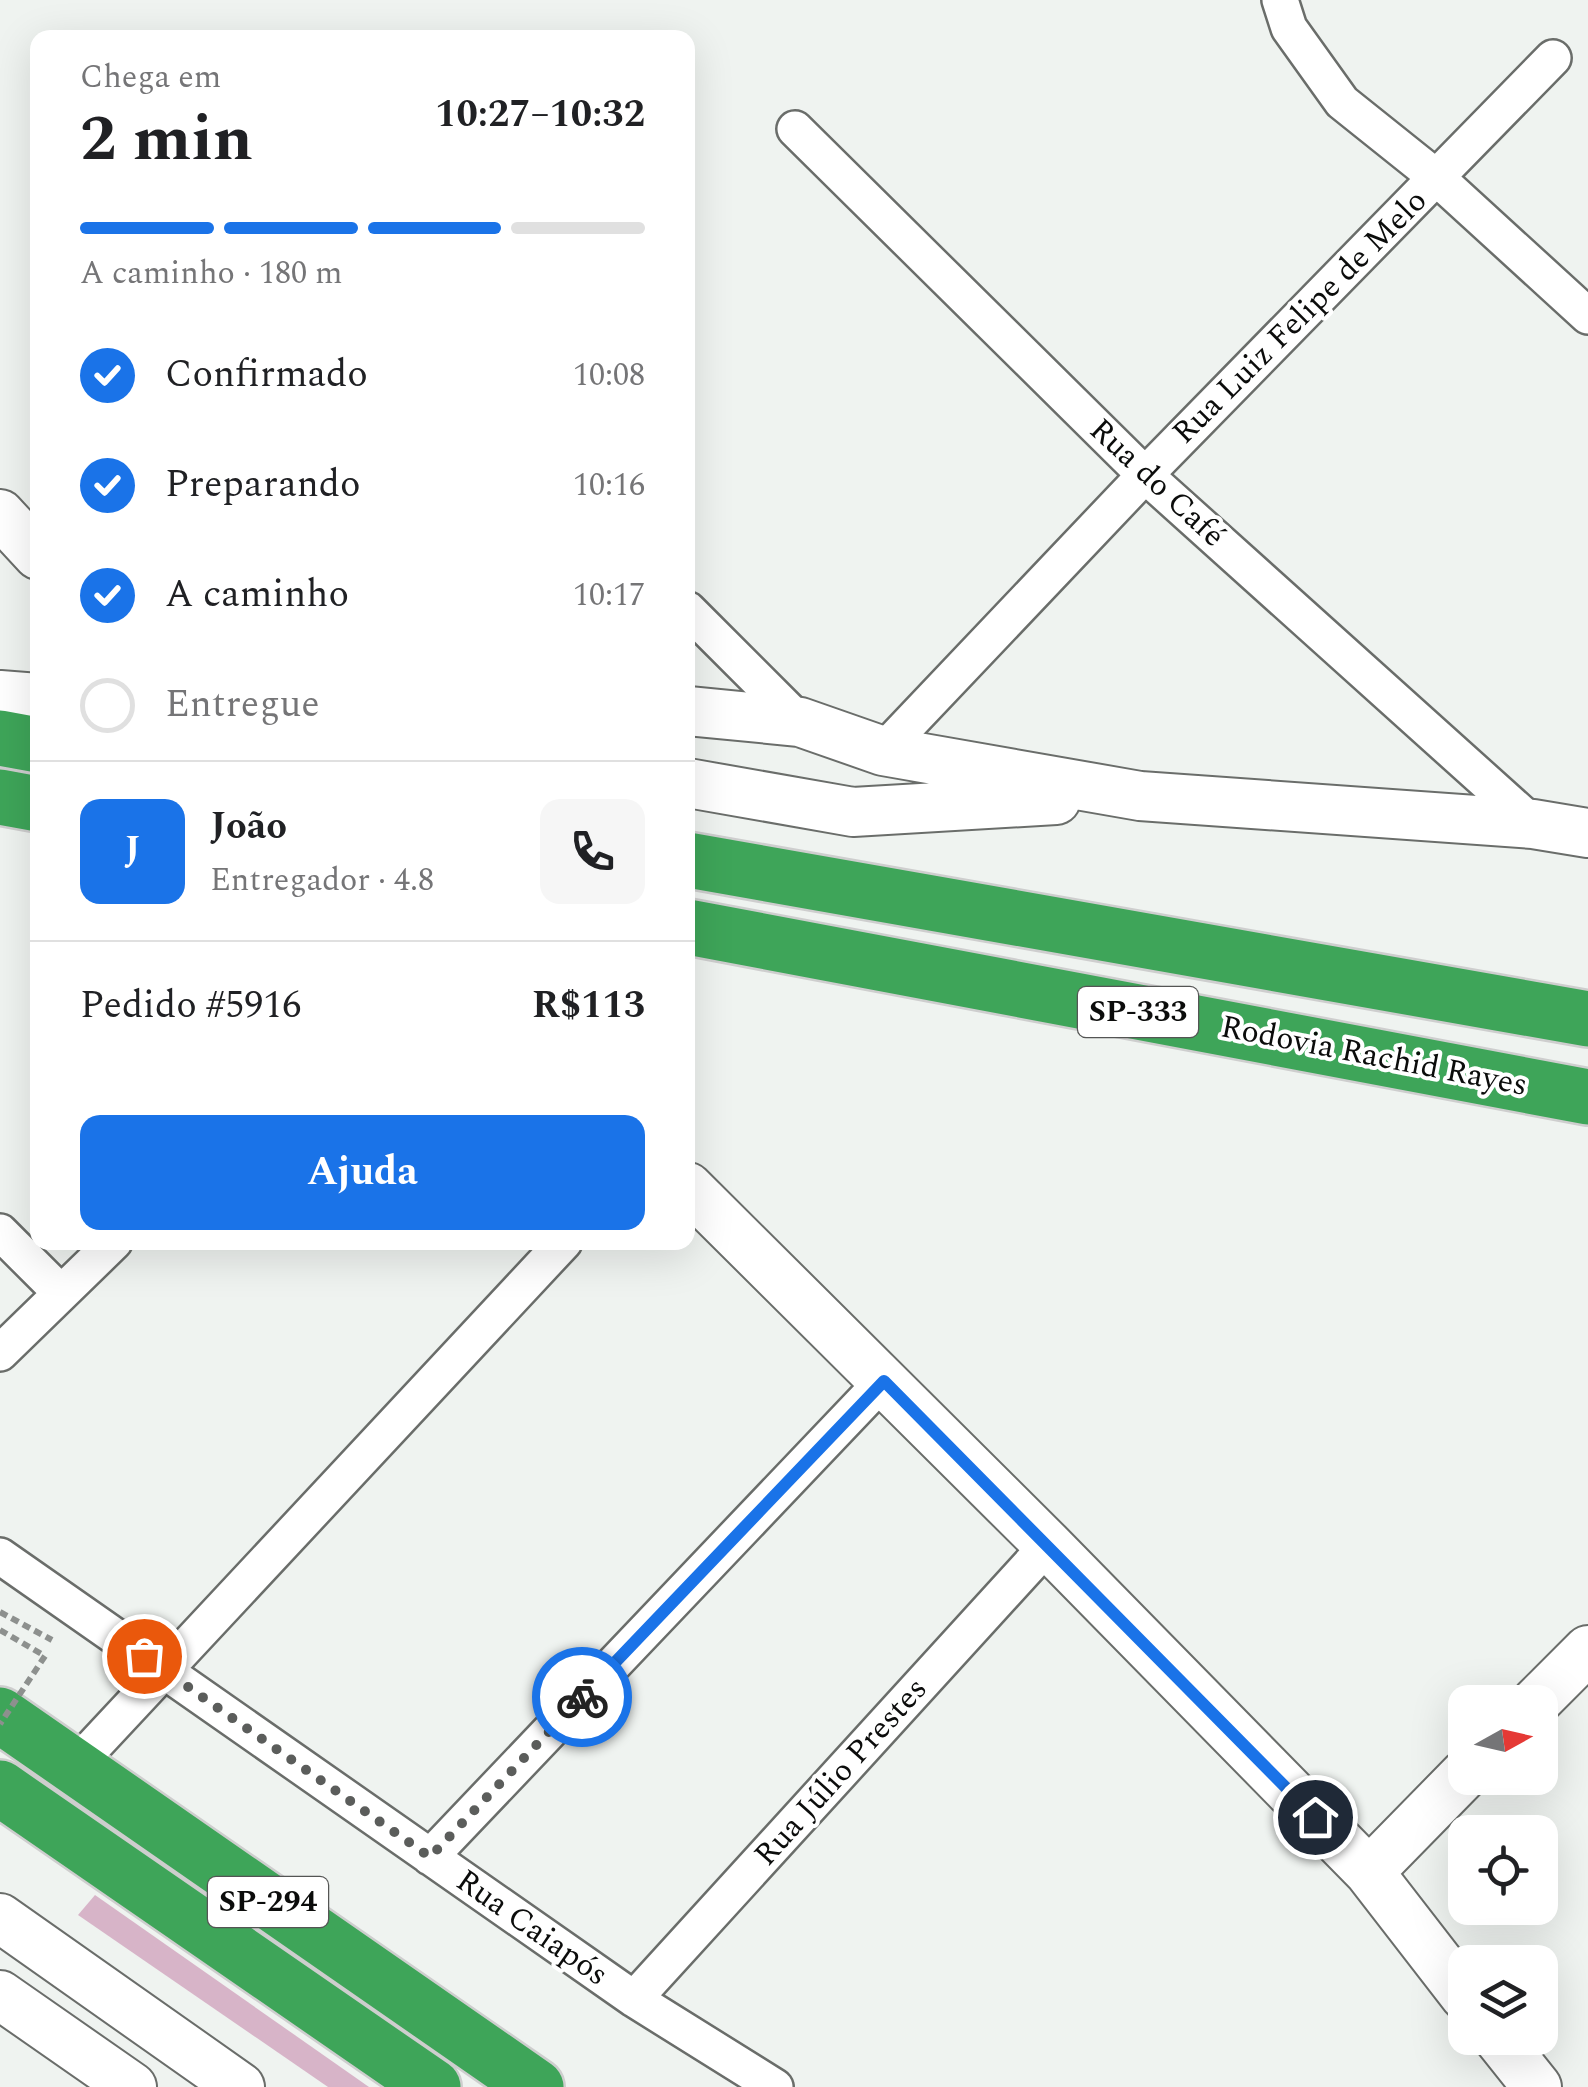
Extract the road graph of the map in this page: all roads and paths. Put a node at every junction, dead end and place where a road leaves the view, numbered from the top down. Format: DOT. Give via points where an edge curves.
graph roads {
  1 [pos="1280,0"];
  2 [pos="1553,58"];
  3 [pos="795,129"];
  4 [pos="1437,178"];
  5 [pos="1588,316"];
  6 [pos="1144,474"];
  7 [pos="0,514"];
  8 [pos="30,546"];
  9 [pos="0,561"];
  10 [pos="30,567"];
  11 [pos="695,617"];
  12 [pos="0,695"];
  13 [pos="30,697"];
  14 [pos="695,713"];
  15 [pos="800,722"];
  16 [pos="0,738"];
  17 [pos="30,744"];
  18 [pos="883,750"];
  19 [pos="695,784"];
  20 [pos="1140,796"];
  21 [pos="0,797"];
  22 [pos="30,803"];
  23 [pos="1533,824"];
  24 [pos="1588,833"];
  25 [pos="695,861"];
  26 [pos="695,928"];
  27 [pos="1588,1019"];
  28 [pos="1588,1097"];
  29 [pos="695,1194"];
  30 [pos="0,1232"];
  31 [pos="106,1250"];
  32 [pos="557,1250"];
  33 [pos="61,1293"];
  34 [pos="0,1353"];
  35 [pos="884,1381"];
  36 [pos="1048,1544"];
  37 [pos="0,1556"];
  38 [pos="0,1630"];
  39 [pos="1588,1650"];
  40 [pos="166,1672"];
  41 [pos="1553,1685"];
  42 [pos="0,1716"];
  43 [pos="0,1724"];
  44 [pos="74,1768"];
  45 [pos="0,1788"];
  46 [pos="1448,1791"];
  47 [pos="430,1857"];
  48 [pos="1368,1872"];
  49 [pos="0,1918"];
  50 [pos="1448,1974"];
  51 [pos="0,1996"];
  52 [pos="634,1999"];
  53 [pos="1509,2055"];
  54 [pos="1527,2083"];
  55 [pos="132,2087"];
  56 [pos="240,2087"];
  57 [pos="433,2087"];
  58 [pos="536,2087"];
  59 [pos="775,2087"];
  1 -- 4 [label="street" via="1289,28 1342,102"];
  2 -- 4 [label="street, Rua Luiz Felipe de Melo"];
  3 -- 6 [label="street, Rua do Café"];
  4 -- 5 [label="street"];
  4 -- 6 [label="street, Rua Luiz Felipe de Melo"];
  6 -- 18 [label="street, Rua Luiz Felipe de Melo"];
  6 -- 23 [label="street, Rua do Café"];
  7 -- 8 [label="street"];
  9 -- 10 [label="street"];
  11 -- 15 [label="street"];
  12 -- 13 [label="street"];
  14 -- 15 [label="street"];
  15 -- 18 [label="street"];
  16 -- 17 [label="highway"];
  18 -- 20 [label="street"];
  19 -- 20 [label="street" via="853,812"];
  20 -- 23 [label="street"];
  21 -- 22 [label="highway"];
  23 -- 24 [label="street"];
  25 -- 27 [label="highway, SP-333"];
  26 -- 28 [label="highway, Rodovia Rachid Rayes / SP-333"];
  29 -- 35 [label="street"];
  30 -- 33 [label="street"];
  31 -- 33 [label="street"];
  32 -- 40 [label="street"];
  33 -- 34 [label="street"];
  35 -- 36 [label="street"];
  35 -- 47 [label="street"];
  36 -- 48 [label="street"];
  36 -- 52 [label="street, Rua Júlio Prestes"];
  37 -- 40 [label="street, Rua Caiapós"];
  38 -- 43 [label="path, bridge" via="45,1656"];
  39 -- 41 [label="street"];
  40 -- 44 [label="street"];
  40 -- 47 [label="street, Rua Caiapós"];
  42 -- 44 [label="highway, SP-294"];
  44 -- 58 [label="highway, SP-294"];
  45 -- 57 [label="highway, SP-294"];
  46 -- 48 [label="street"];
  47 -- 52 [label="street, Rua Caiapós"];
  48 -- 50 [label="street"];
  49 -- 56 [label="street"];
  51 -- 55 [label="street"];
  52 -- 59 [label="street, Rua Caiapós"];
  53 -- 54 [label="street"];
}
